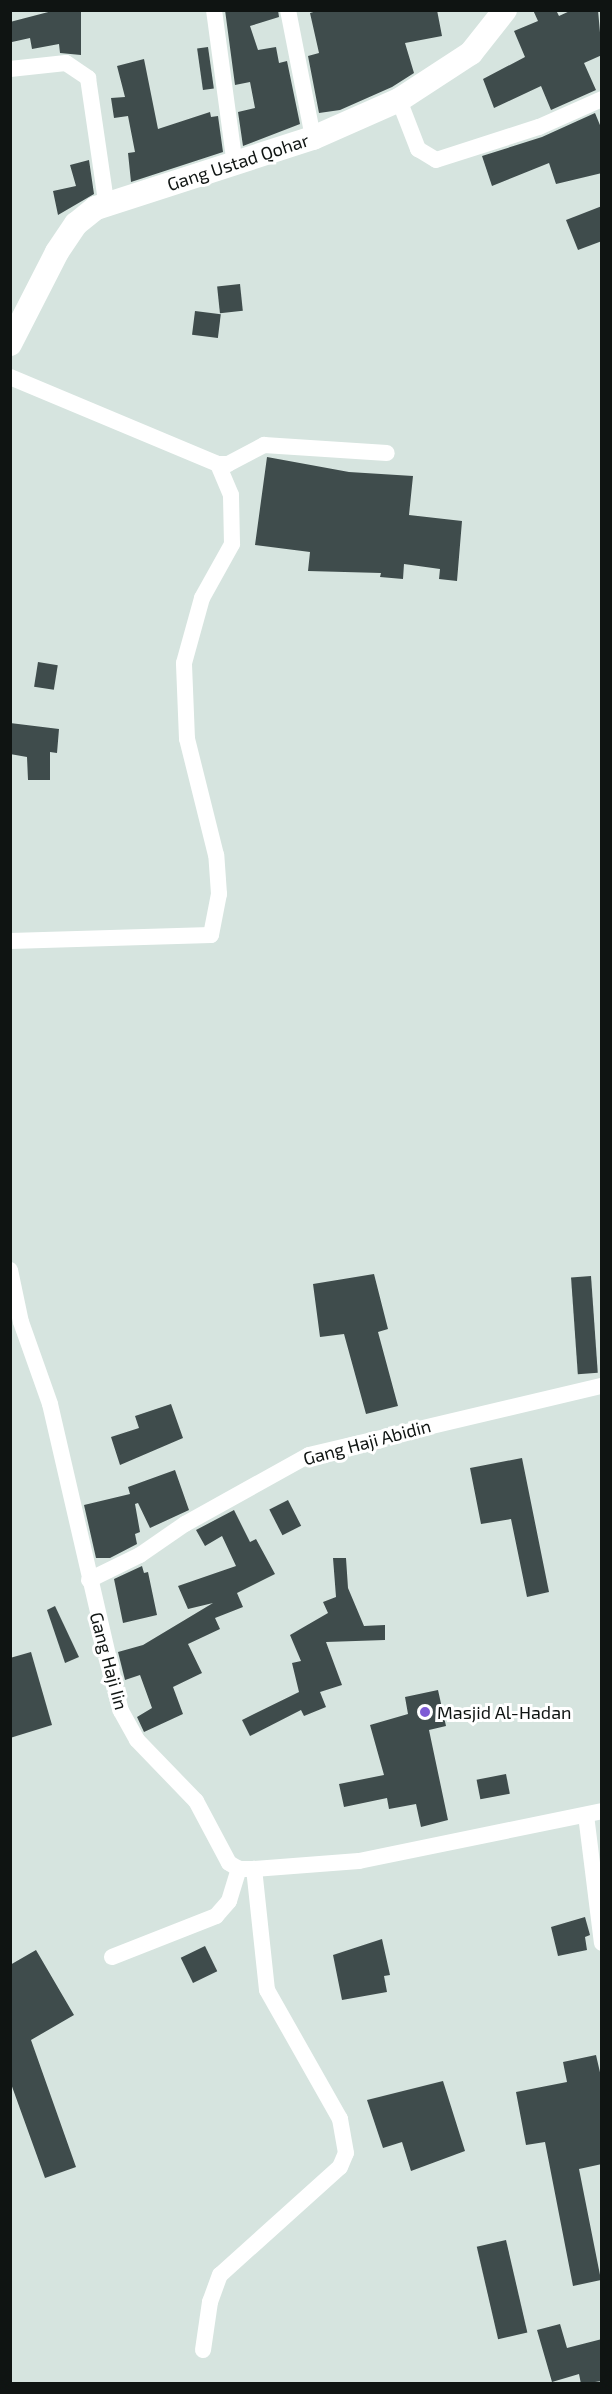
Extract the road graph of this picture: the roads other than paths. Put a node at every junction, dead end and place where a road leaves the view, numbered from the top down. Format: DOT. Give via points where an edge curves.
graph roads {
  1 [pos="214,10"];
  2 [pos="288,10"];
  3 [pos="505,10"];
  4 [pos="10,69"];
  5 [pos="602,99"];
  6 [pos="399,100"];
  7 [pos="313,138"];
  8 [pos="235,165"];
  9 [pos="106,202"];
  10 [pos="10,344"];
  11 [pos="10,377"];
  12 [pos="387,453"];
  13 [pos="218,464"];
  14 [pos="10,941"];
  15 [pos="10,1270"];
  16 [pos="602,1386"];
  17 [pos="89,1580"];
  18 [pos="594,1813"];
  19 [pos="247,1869"];
  20 [pos="602,1943"];
  21 [pos="112,1957"];
  22 [pos="203,2350"];
  1 -- 8 [label="street"];
  2 -- 7 [label="street"];
  3 -- 6 [label="street, Gang Ustad Qohar" via="471,53"];
  4 -- 9 [label="street" via="66,63 88,78"];
  5 -- 6 [label="street" via="539,127 436,159 418,149"];
  6 -- 7 [label="street, Gang Ustad Qohar"];
  7 -- 8 [label="street, Gang Ustad Qohar"];
  8 -- 9 [label="street, Gang Ustad Qohar"];
  9 -- 10 [label="street, Gang Ustad Qohar" via="76,224 57,252"];
  11 -- 13 [label="street"];
  12 -- 13 [label="street" via="264,445 228,464"];
  13 -- 14 [label="street" via="231,495 232,544 202,598 184,663 187,739 216,855 219,894 211,935"];
  15 -- 17 [label="street, Gang Haji Iin" via="21,1322 50,1404"];
  16 -- 17 [label="street, Gang Haji Abidin" via="309,1455 185,1524 140,1556"];
  17 -- 19 [label="street, Gang Haji Iin" via="120,1711 137,1740 196,1801 229,1863"];
  18 -- 19 [label="street" via="359,1861"];
  18 -- 20 [label="street"];
  19 -- 21 [label="street" via="216,1916"];
  19 -- 22 [label="street" via="267,1990 340,2119 346,2152 340,2167 220,2275 210,2302"];
}
